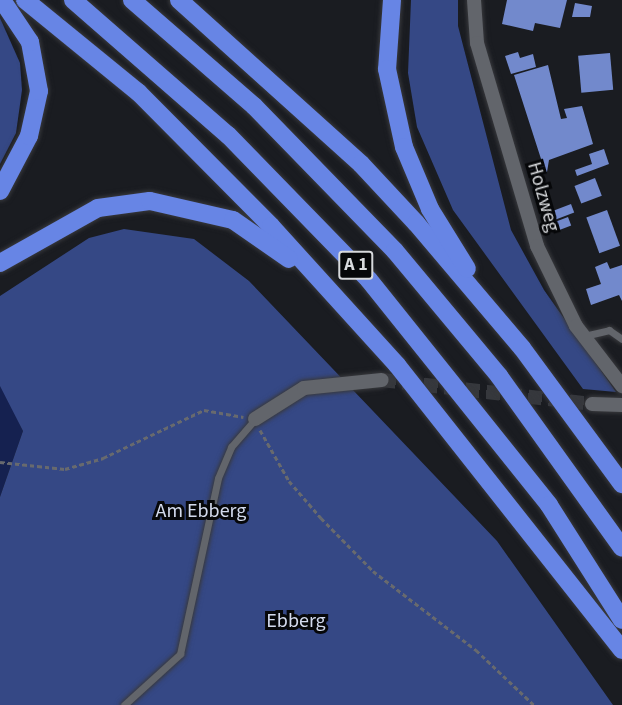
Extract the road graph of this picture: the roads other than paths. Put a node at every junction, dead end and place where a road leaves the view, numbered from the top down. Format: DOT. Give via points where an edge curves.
graph roads {
  1 [pos="2,0"];
  2 [pos="25,0"];
  3 [pos="73,0"];
  4 [pos="132,0"];
  5 [pos="179,0"];
  6 [pos="392,0"];
  7 [pos="474,0"];
  8 [pos="0,191"];
  9 [pos="0,263"];
  10 [pos="345,307"];
  11 [pos="491,309"];
  12 [pos="584,336"];
  13 [pos="622,339"];
  14 [pos="382,380"];
  15 [pos="622,386"];
  16 [pos="592,404"];
  17 [pos="622,405"];
  18 [pos="255,419"];
  19 [pos="622,484"];
  20 [pos="622,548"];
  21 [pos="622,620"];
  22 [pos="622,650"];
  23 [pos="124,705"];
  1 -- 8 [label="highway" via="30,42 39,91 29,136"];
  2 -- 10 [label="highway" via="138,92 207,158"];
  3 -- 21 [label="highway, A 1" via="228,135 369,280 549,505"];
  4 -- 20 [label="highway, A 1" via="254,106 395,251 499,376"];
  5 -- 11 [label="highway" via="361,164"];
  6 -- 11 [label="highway" via="387,69 404,147 430,209"];
  7 -- 12 [label="street, Holzweg" via="477,43 537,246"];
  9 -- 10 [label="highway" via="98,208 150,201 179,204 233,220 253,232"];
  10 -- 22 [label="highway"];
  11 -- 19 [label="highway"];
  12 -- 13 [label="lane" via="609,330"];
  12 -- 15 [label="street, Holzweg"];
  14 -- 18 [label="street" via="304,388"];
  16 -- 17 [label="street"];
  18 -- 23 [label="lane" via="231,447 218,478 180,654"];
}
